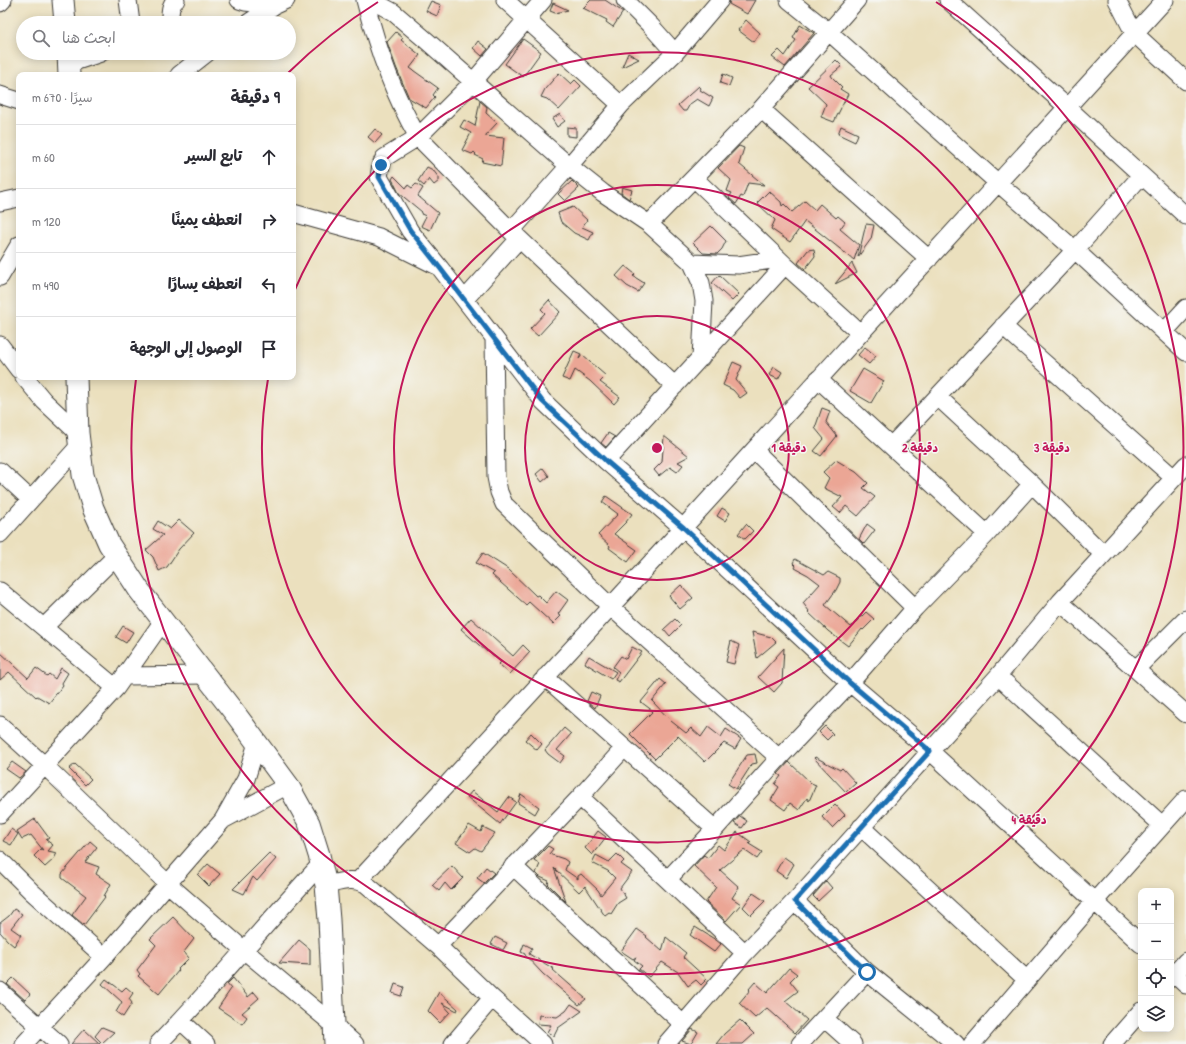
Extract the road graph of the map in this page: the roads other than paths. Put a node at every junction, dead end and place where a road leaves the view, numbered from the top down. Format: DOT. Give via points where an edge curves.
graph roads {
  1 [pos="3,0"];
  2 [pos="63,0"];
  3 [pos="128,0"];
  4 [pos="176,0"];
  5 [pos="239,0"];
  6 [pos="365,0"];
  7 [pos="371,0"];
  8 [pos="505,0"];
  9 [pos="542,0"];
  10 [pos="625,0"];
  11 [pos="720,0"];
  12 [pos="789,0"];
  13 [pos="857,0"];
  14 [pos="948,0"];
  15 [pos="1117,0"];
  16 [pos="1165,0"];
  17 [pos="281,2"];
  18 [pos="0,3"];
  19 [pos="397,6"];
  20 [pos="65,16"];
  21 [pos="129,16"];
  22 [pos="170,16"];
  23 [pos="259,16"];
  24 [pos="526,18"];
  25 [pos="828,32"];
  26 [pos="1134,33"];
  27 [pos="675,53"];
  28 [pos="80,60"];
  29 [pos="198,60"];
  30 [pos="68,64"];
  31 [pos="183,72"];
  32 [pos="1186,80"];
  33 [pos="473,82"];
  34 [pos="0,95"];
  35 [pos="16,100"];
  36 [pos="621,105"];
  37 [pos="1067,107"];
  38 [pos="761,109"];
  39 [pos="418,137"];
  40 [pos="569,166"];
  41 [pos="1141,176"];
  42 [pos="694,178"];
  43 [pos="998,183"];
  44 [pos="16,199"];
  45 [pos="0,202"];
  46 [pos="296,214"];
  47 [pos="1186,216"];
  48 [pos="649,224"];
  49 [pos="515,235"];
  50 [pos="16,250"];
  51 [pos="1075,250"];
  52 [pos="929,258"];
  53 [pos="782,262"];
  54 [pos="692,263"];
  55 [pos="440,268"];
  56 [pos="0,277"];
  57 [pos="465,299"];
  58 [pos="1186,308"];
  59 [pos="1003,326"];
  60 [pos="1164,332"];
  61 [pos="860,334"];
  62 [pos="494,338"];
  63 [pos="0,345"];
  64 [pos="1186,352"];
  65 [pos="701,358"];
  66 [pos="16,366"];
  67 [pos="26,380"];
  68 [pos="76,380"];
  69 [pos="818,380"];
  70 [pos="675,386"];
  71 [pos="938,397"];
  72 [pos="79,439"];
  73 [pos="891,446"];
  74 [pos="754,450"];
  75 [pos="606,461"];
  76 [pos="1186,465"];
  77 [pos="0,471"];
  78 [pos="1174,478"];
  79 [pos="1032,484"];
  80 [pos="30,499"];
  81 [pos="684,528"];
  82 [pos="0,534"];
  83 [pos="987,534"];
  84 [pos="1103,554"];
  85 [pos="116,556"];
  86 [pos="0,591"];
  87 [pos="1060,602"];
  88 [pos="611,607"];
  89 [pos="915,608"];
  90 [pos="1186,619"];
  91 [pos="163,621"];
  92 [pos="44,627"];
  93 [pos="1136,669"];
  94 [pos="206,675"];
  95 [pos="998,676"];
  96 [pos="545,677"];
  97 [pos="120,682"];
  98 [pos="850,683"];
  99 [pos="1186,714"];
  100 [pos="0,725"];
  101 [pos="257,743"];
  102 [pos="624,748"];
  103 [pos="930,751"];
  104 [pos="779,758"];
  105 [pos="45,766"];
  106 [pos="288,786"];
  107 [pos="580,797"];
  108 [pos="1186,799"];
  109 [pos="0,814"];
  110 [pos="223,820"];
  111 [pos="1162,825"];
  112 [pos="861,827"];
  113 [pos="715,829"];
  114 [pos="0,860"];
  115 [pos="321,864"];
  116 [pos="513,866"];
  117 [pos="668,879"];
  118 [pos="359,880"];
  119 [pos="168,884"];
  120 [pos="326,885"];
  121 [pos="795,901"];
  122 [pos="1094,902"];
  123 [pos="1138,941"];
  124 [pos="438,946"];
  125 [pos="245,951"];
  126 [pos="745,953"];
  127 [pos="104,957"];
  128 [pos="1186,961"];
  129 [pos="867,972"];
  130 [pos="1176,977"];
  131 [pos="1027,980"];
  132 [pos="0,991"];
  133 [pos="492,998"];
  134 [pos="1138,1014"];
  135 [pos="825,1019"];
  136 [pos="181,1021"];
  137 [pos="684,1024"];
  138 [pos="40,1028"];
  139 [pos="335,1035"];
  140 [pos="24,1044"];
  141 [pos="59,1044"];
  142 [pos="158,1044"];
  143 [pos="206,1044"];
  144 [pos="355,1044"];
  145 [pos="453,1044"];
  146 [pos="543,1044"];
  147 [pos="666,1044"];
  148 [pos="800,1044"];
  149 [pos="853,1044"];
  150 [pos="956,1044"];
  151 [pos="972,1044"];
  152 [pos="1112,1044"];
  1 -- 18 [label="street"];
  2 -- 20 [label="main road"];
  3 -- 21 [label="street"];
  4 -- 22 [label="street" via="173,2"];
  5 -- 17 [label="street"];
  6 -- 39 [label="street" via="386,69"];
  7 -- 19 [label="street"];
  8 -- 24 [label="street"];
  9 -- 24 [label="street"];
  10 -- 27 [label="street"];
  11 -- 27 [label="street"];
  12 -- 25 [label="street"];
  13 -- 25 [label="street"];
  14 -- 37 [label="street"];
  15 -- 26 [label="street"];
  16 -- 26 [label="street"];
  17 -- 23 [label="street"];
  19 -- 33 [label="street"];
  24 -- 33 [label="street"];
  24 -- 36 [label="street"];
  25 -- 38 [label="street"];
  25 -- 43 [label="street"];
  26 -- 32 [label="street"];
  26 -- 37 [label="street"];
  27 -- 36 [label="street"];
  28 -- 30 [label="street"];
  29 -- 31 [label="street"];
  33 -- 39 [label="street"];
  33 -- 40 [label="street"];
  34 -- 35 [label="street"];
  36 -- 40 [label="street"];
  37 -- 41 [label="street"];
  37 -- 43 [label="street"];
  38 -- 42 [label="street"];
  38 -- 52 [label="street"];
  39 -- 49 [label="street"];
  39 -- 55 [label="street" via="384,158 379,177 410,230"];
  40 -- 48 [label="street" via="602,193"];
  40 -- 49 [label="street"];
  41 -- 47 [label="street"];
  41 -- 51 [label="street"];
  42 -- 48 [label="street"];
  42 -- 53 [label="street"];
  43 -- 51 [label="street"];
  43 -- 52 [label="street"];
  44 -- 45 [label="street"];
  46 -- 55 [label="street" via="379,237"];
  48 -- 54 [label="street"];
  49 -- 57 [label="street"];
  49 -- 70 [label="street"];
  50 -- 56 [label="street"];
  51 -- 59 [label="street"];
  51 -- 60 [label="street"];
  52 -- 61 [label="street"];
  53 -- 54 [label="street"];
  53 -- 61 [label="street"];
  53 -- 65 [label="street"];
  54 -- 65 [label="street" via="701,283 704,302"];
  55 -- 57 [label="street"];
  57 -- 62 [label="street"];
  58 -- 60 [label="street"];
  59 -- 71 [label="street"];
  59 -- 78 [label="street"];
  60 -- 64 [label="street"];
  61 -- 69 [label="street"];
  62 -- 75 [label="street" via="542,401"];
  62 -- 88 [label="street" via="496,477 504,504"];
  63 -- 66 [label="street"];
  65 -- 70 [label="street"];
  67 -- 72 [label="street"];
  68 -- 72 [label="main road"];
  69 -- 73 [label="street"];
  69 -- 74 [label="street"];
  70 -- 75 [label="street"];
  71 -- 73 [label="street"];
  71 -- 79 [label="street"];
  72 -- 80 [label="street"];
  72 -- 85 [label="main road" via="83,475 93,508"];
  73 -- 83 [label="street"];
  74 -- 81 [label="street"];
  74 -- 89 [label="street"];
  75 -- 81 [label="street"];
  76 -- 78 [label="street"];
  77 -- 80 [label="street"];
  78 -- 84 [label="street"];
  79 -- 83 [label="street"];
  79 -- 84 [label="street"];
  80 -- 82 [label="street"];
  81 -- 88 [label="street"];
  81 -- 98 [label="street"];
  83 -- 89 [label="street"];
  84 -- 87 [label="street"];
  85 -- 91 [label="main road"];
  85 -- 92 [label="street"];
  86 -- 92 [label="street"];
  87 -- 93 [label="street"];
  87 -- 95 [label="street"];
  88 -- 96 [label="street"];
  88 -- 104 [label="street"];
  89 -- 98 [label="street"];
  90 -- 93 [label="street"];
  91 -- 94 [label="main road"];
  91 -- 97 [label="street"];
  92 -- 97 [label="street"];
  93 -- 99 [label="street"];
  94 -- 97 [label="street"];
  94 -- 101 [label="main road"];
  95 -- 103 [label="street"];
  95 -- 111 [label="street"];
  96 -- 102 [label="street"];
  96 -- 118 [label="street"];
  97 -- 105 [label="street"];
  98 -- 103 [label="street"];
  98 -- 104 [label="street"];
  100 -- 105 [label="street"];
  101 -- 106 [label="main road"];
  101 -- 110 [label="street" via="246,779"];
  102 -- 107 [label="street"];
  102 -- 113 [label="street"];
  103 -- 112 [label="street"];
  103 -- 122 [label="street"];
  104 -- 113 [label="street"];
  105 -- 109 [label="street"];
  105 -- 119 [label="street"];
  106 -- 110 [label="street"];
  106 -- 115 [label="main road" via="309,823"];
  107 -- 116 [label="street"];
  107 -- 117 [label="street"];
  108 -- 111 [label="street"];
  110 -- 119 [label="street"];
  111 -- 122 [label="street"];
  112 -- 121 [label="street"];
  112 -- 131 [label="street"];
  113 -- 117 [label="street"];
  114 -- 127 [label="street"];
  115 -- 120 [label="main road"];
  115 -- 125 [label="street"];
  116 -- 124 [label="street"];
  116 -- 137 [label="street"];
  117 -- 126 [label="street"];
  118 -- 120 [label="street"];
  118 -- 124 [label="street"];
  119 -- 125 [label="street"];
  119 -- 127 [label="street"];
  120 -- 139 [label="main road"];
  121 -- 126 [label="street"];
  121 -- 129 [label="street"];
  122 -- 123 [label="street"];
  122 -- 131 [label="street"];
  124 -- 133 [label="street"];
  125 -- 136 [label="street"];
  125 -- 139 [label="street"];
  126 -- 137 [label="street"];
  127 -- 138 [label="street"];
  128 -- 130 [label="street"];
  129 -- 135 [label="street"];
  129 -- 150 [label="street"];
  131 -- 151 [label="street"];
  132 -- 138 [label="street"];
  133 -- 145 [label="street"];
  133 -- 146 [label="street"];
  134 -- 152 [label="street"];
  135 -- 148 [label="street"];
  135 -- 149 [label="street"];
  136 -- 142 [label="street"];
  136 -- 143 [label="street"];
  137 -- 147 [label="street"];
  138 -- 140 [label="street"];
  138 -- 141 [label="street"];
  139 -- 144 [label="street"];
}
